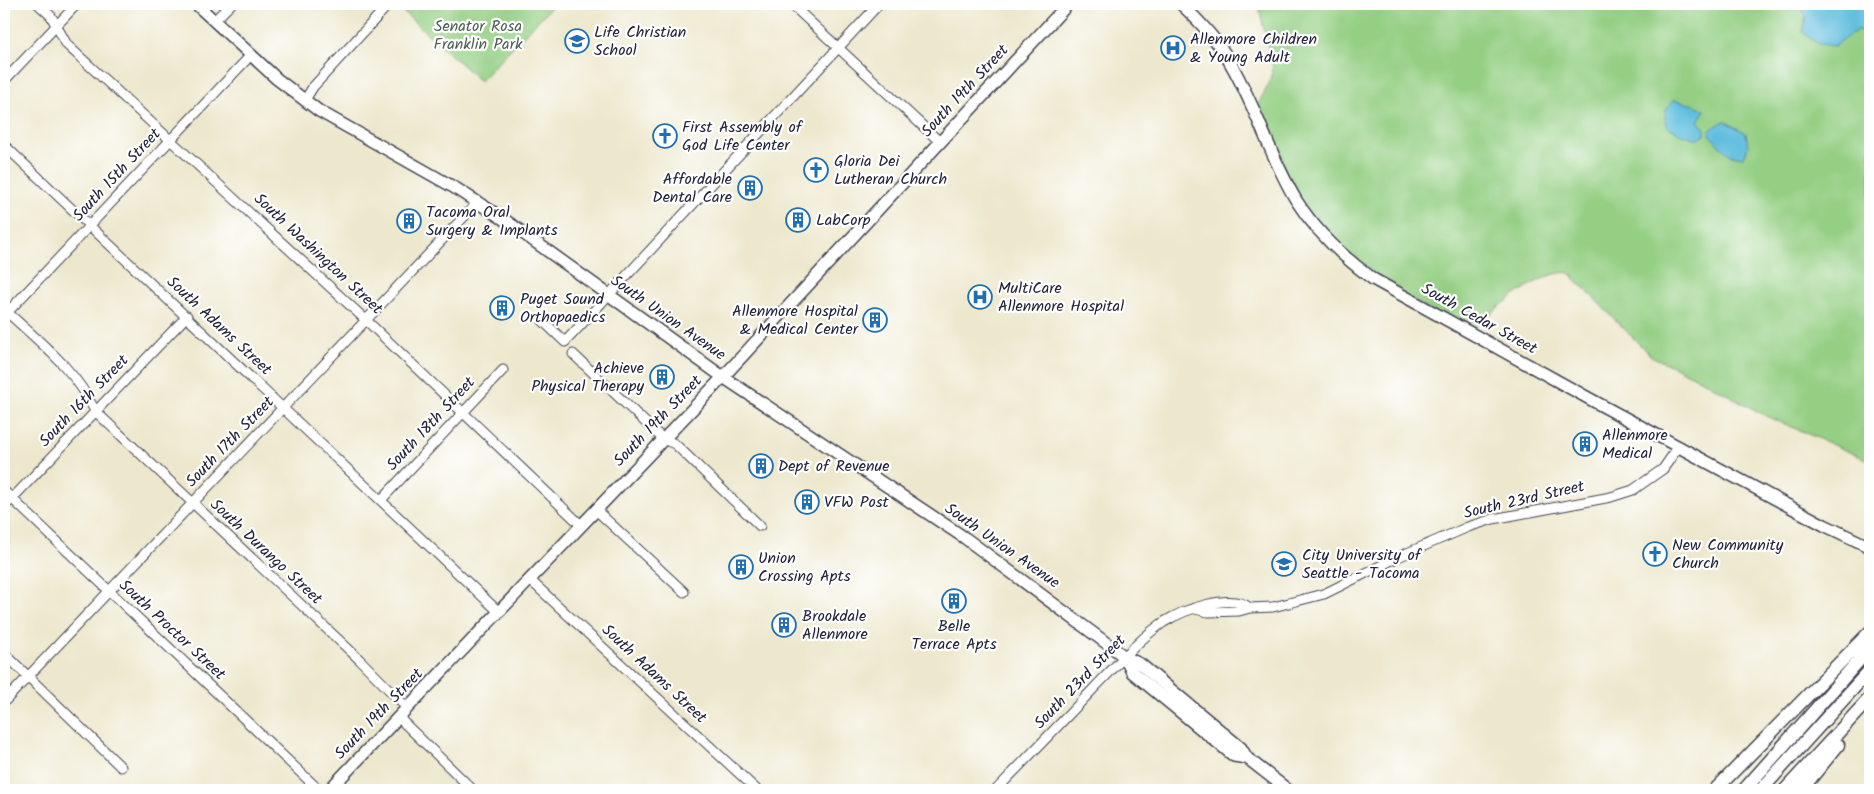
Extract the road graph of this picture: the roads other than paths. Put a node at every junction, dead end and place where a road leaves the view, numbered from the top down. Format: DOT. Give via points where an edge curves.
graph roads {
  1 [pos="38,4"];
  2 [pos="77,4"];
  3 [pos="196,4"];
  4 [pos="231,4"];
  5 [pos="389,4"];
  6 [pos="791,4"];
  7 [pos="879,4"];
  8 [pos="1068,4"];
  9 [pos="1181,4"];
  10 [pos="214,21"];
  11 [pos="56,25"];
  12 [pos="838,48"];
  13 [pos="251,55"];
  14 [pos="4,81"];
  15 [pos="305,100"];
  16 [pos="172,139"];
  17 [pos="940,142"];
  18 [pos="4,145"];
  19 [pos="478,202"];
  20 [pos="89,226"];
  21 [pos="608,296"];
  22 [pos="5,313"];
  23 [pos="187,316"];
  24 [pos="542,320"];
  25 [pos="367,321"];
  26 [pos="573,354"];
  27 [pos="503,370"];
  28 [pos="723,377"];
  29 [pos="284,407"];
  30 [pos="95,411"];
  31 [pos="463,413"];
  32 [pos="663,439"];
  33 [pos="1679,446"];
  34 [pos="4,491"];
  35 [pos="12,499"];
  36 [pos="382,499"];
  37 [pos="192,503"];
  38 [pos="4,507"];
  39 [pos="596,510"];
  40 [pos="581,526"];
  41 [pos="760,526"];
  42 [pos="1870,547"];
  43 [pos="530,580"];
  44 [pos="108,591"];
  45 [pos="684,592"];
  46 [pos="499,612"];
  47 [pos="1870,632"];
  48 [pos="1870,648"];
  49 [pos="4,653"];
  50 [pos="1125,657"];
  51 [pos="1870,670"];
  52 [pos="28,676"];
  53 [pos="1870,698"];
  54 [pos="4,702"];
  55 [pos="407,708"];
  56 [pos="398,718"];
  57 [pos="1852,718"];
  58 [pos="122,767"];
  59 [pos="752,789"];
  60 [pos="319,790"];
  61 [pos="329,790"];
  62 [pos="473,790"];
  63 [pos="996,790"];
  64 [pos="1288,790"];
  65 [pos="1715,790"];
  66 [pos="1744,790"];
  67 [pos="1761,790"];
  68 [pos="1785,790"];
  69 [pos="1801,790"];
  1 -- 11 [label="street, South Washington Street"];
  2 -- 11 [label="street"];
  3 -- 10 [label="main road, South Union Avenue"];
  4 -- 10 [label="street"];
  5 -- 15 [label="street" via="313,87"];
  6 -- 12 [label="street"];
  7 -- 12 [label="street"];
  8 -- 17 [label="main road, South 19th Street"];
  9 -- 33 [label="main road, South Cedar Street" via="1227,57 1297,201 1324,237 1344,256 1373,278"];
  10 -- 13 [label="main road, South Union Avenue"];
  11 -- 14 [label="street"];
  11 -- 16 [label="street, South Washington Street" via="67,45"];
  12 -- 17 [label="street"];
  12 -- 21 [label="street"];
  13 -- 15 [label="main road, South Union Avenue"];
  13 -- 16 [label="street, South 15th Street"];
  15 -- 19 [label="main road, South Union Avenue" via="349,129"];
  16 -- 20 [label="street, South 15th Street"];
  16 -- 25 [label="street, South Washington Street"];
  17 -- 28 [label="main road, South 19th Street"];
  18 -- 20 [label="street, South Adams Street"];
  19 -- 21 [label="main road, South Union Avenue"];
  19 -- 25 [label="street, South 17th Street"];
  20 -- 22 [label="street, South 15th Street"];
  20 -- 23 [label="street, South Adams Street"];
  21 -- 24 [label="street" via="565,342"];
  21 -- 28 [label="main road, South Union Avenue"];
  22 -- 30 [label="street, South Durango Street" via="60,360 85,390"];
  23 -- 29 [label="street, South Adams Street"];
  23 -- 30 [label="street, South 16th Street"];
  25 -- 29 [label="street, South 17th Street"];
  25 -- 31 [label="street, South Washington Street"];
  26 -- 32 [label="street"];
  27 -- 31 [label="street, South 18th Street"];
  28 -- 32 [label="main road, South 19th Street"];
  28 -- 50 [label="main road, South Union Avenue" via="964,538"];
  29 -- 36 [label="street, South Adams Street"];
  29 -- 37 [label="street, South 17th Street"];
  30 -- 35 [label="street, South 16th Street"];
  30 -- 37 [label="street, South Durango Street"];
  31 -- 36 [label="street, South 18th Street"];
  31 -- 40 [label="street, South Washington Street"];
  32 -- 39 [label="main road, South 19th Street"];
  32 -- 41 [label="street" via="675,444"];
  33 -- 42 [label="main road, South Cedar Street"];
  33 -- 50 [label="street, South 23rd Street" via="1663,469 1633,490 1485,522 1434,540 1324,594 1273,607 1229,612 1195,609 1160,625"];
  34 -- 35 [label="street, South Proctor Street"];
  35 -- 38 [label="street, South 16th Street"];
  35 -- 44 [label="street, South Proctor Street"];
  36 -- 46 [label="street, South Adams Street"];
  37 -- 44 [label="street, South 17th Street"];
  37 -- 55 [label="street, South Durango Street"];
  39 -- 40 [label="main road, South 19th Street"];
  39 -- 45 [label="street"];
  40 -- 43 [label="main road, South 19th Street"];
  43 -- 46 [label="main road, South 19th Street"];
  43 -- 59 [label="street, South Adams Street"];
  44 -- 52 [label="street, South 17th Street"];
  44 -- 60 [label="street, South Proctor Street"];
  46 -- 55 [label="main road, South 19th Street"];
  47 -- 65 [label="highway"];
  48 -- 66 [label="highway"];
  49 -- 52 [label="street"];
  50 -- 63 [label="street, South 23rd Street"];
  50 -- 64 [label="main road, South Union Avenue" via="1140,664"];
  51 -- 67 [label="highway"];
  52 -- 54 [label="street, South 17th Street"];
  52 -- 58 [label="street"];
  53 -- 57 [label="highway"];
  55 -- 56 [label="main road, South 19th Street"];
  56 -- 61 [label="main road, South 19th Street"];
  56 -- 62 [label="street"];
  57 -- 68 [label="highway"];
  57 -- 69 [label="highway" via="1837,746"];
}
